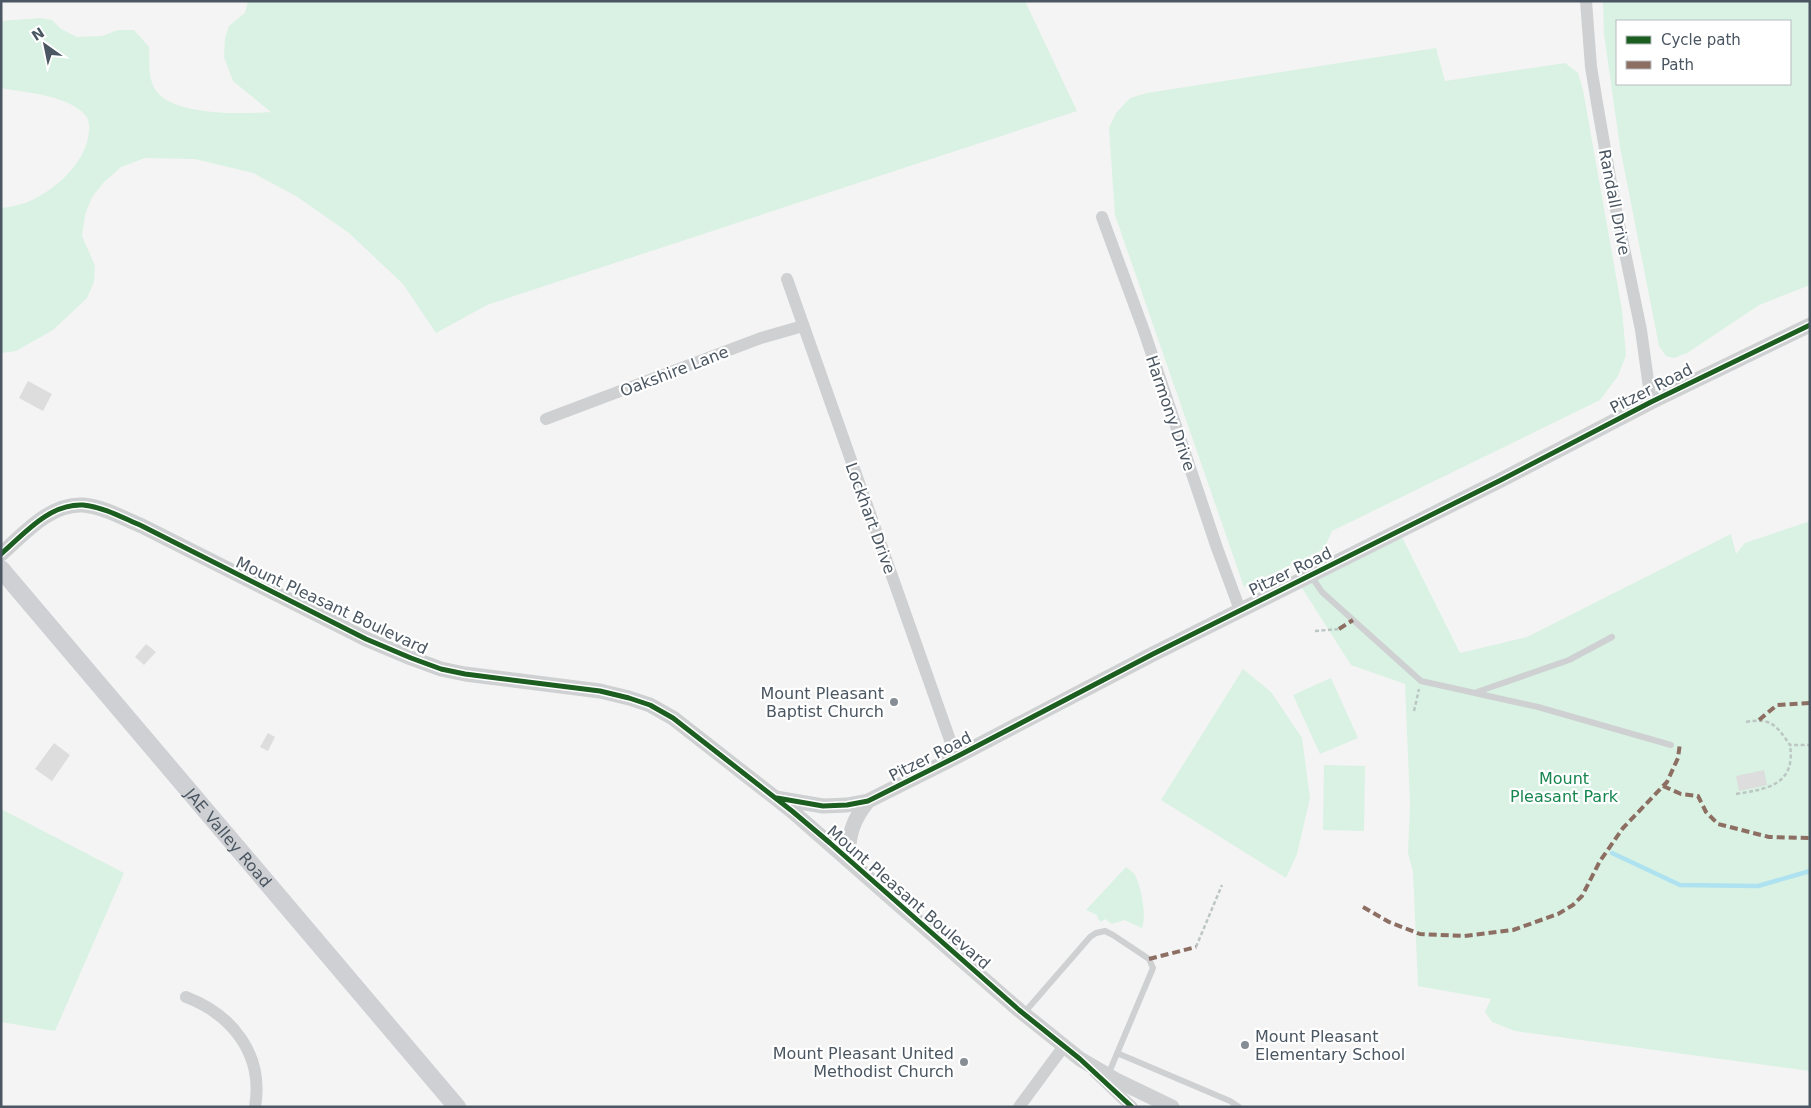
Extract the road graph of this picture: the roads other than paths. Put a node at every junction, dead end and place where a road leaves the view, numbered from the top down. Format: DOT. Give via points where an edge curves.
graph roads {
  1 [pos="1586,1"];
  2 [pos="1102,217"];
  3 [pos="787,279"];
  4 [pos="1810,325"];
  5 [pos="803,326"];
  6 [pos="1651,402"];
  7 [pos="546,419"];
  8 [pos="1,554"];
  9 [pos="1,569"];
  10 [pos="1310,575"];
  11 [pos="1240,610"];
  12 [pos="1612,637"];
  13 [pos="1476,693"];
  14 [pos="1671,745"];
  15 [pos="956,757"];
  16 [pos="774,797"];
  17 [pos="868,801"];
  18 [pos="847,858"];
  19 [pos="186,997"];
  20 [pos="1023,1014"];
  21 [pos="1064,1046"];
  22 [pos="1117,1053"];
  23 [pos="1080,1059"];
  24 [pos="1108,1075"];
  25 [pos="255,1107"];
  26 [pos="457,1107"];
  27 [pos="1019,1107"];
  28 [pos="1132,1107"];
  29 [pos="1172,1107"];
  30 [pos="1239,1107"];
  1 -- 6 [label="street, Randall Drive" via="1591,67 1641,330"];
  2 -- 11 [label="street, Harmony Drive"];
  3 -- 5 [label="street, Lockhart Drive"];
  4 -- 6 [label="street, Pitzer Road"];
  5 -- 7 [label="street, Oakshire Lane" via="761,338"];
  5 -- 15 [label="street, Lockhart Drive"];
  6 -- 10 [label="street, Pitzer Road"];
  8 -- 16 [label="street, Mount Pleasant Boulevard" via="32,526 68,506 83,505 110,512 366,639 441,669 600,691 650,705 673,718"];
  9 -- 26 [label="main road, JAE Valley Road"];
  10 -- 11 [label="street, Pitzer Road"];
  10 -- 13 [label="lane" via="1322,592 1421,681"];
  11 -- 15 [label="street, Pitzer Road"];
  12 -- 13 [label="lane" via="1569,660"];
  13 -- 14 [label="lane"];
  15 -- 17 [label="street, Pitzer Road"];
  16 -- 17 [label="street, Pitzer Road" via="824,806"];
  16 -- 18 [label="street, Mount Pleasant Boulevard"];
  17 -- 18 [label="street" via="856,816"];
  18 -- 20 [label="street, Mount Pleasant Boulevard"];
  19 -- 25 [label="street" via="217,1012 240,1037 254,1066 257,1084"];
  20 -- 21 [label="street, Mount Pleasant Boulevard"];
  20 -- 22 [label="lane" via="1090,936 1105,932 1113,935 1149,959 1153,968"];
  21 -- 23 [label="street, Mount Pleasant Boulevard"];
  21 -- 27 [label="street"];
  22 -- 24 [label="lane"];
  22 -- 30 [label="lane"];
  23 -- 24 [label="street"];
  23 -- 28 [label="street, Mount Pleasant Boulevard"];
  24 -- 29 [label="street"];
}
